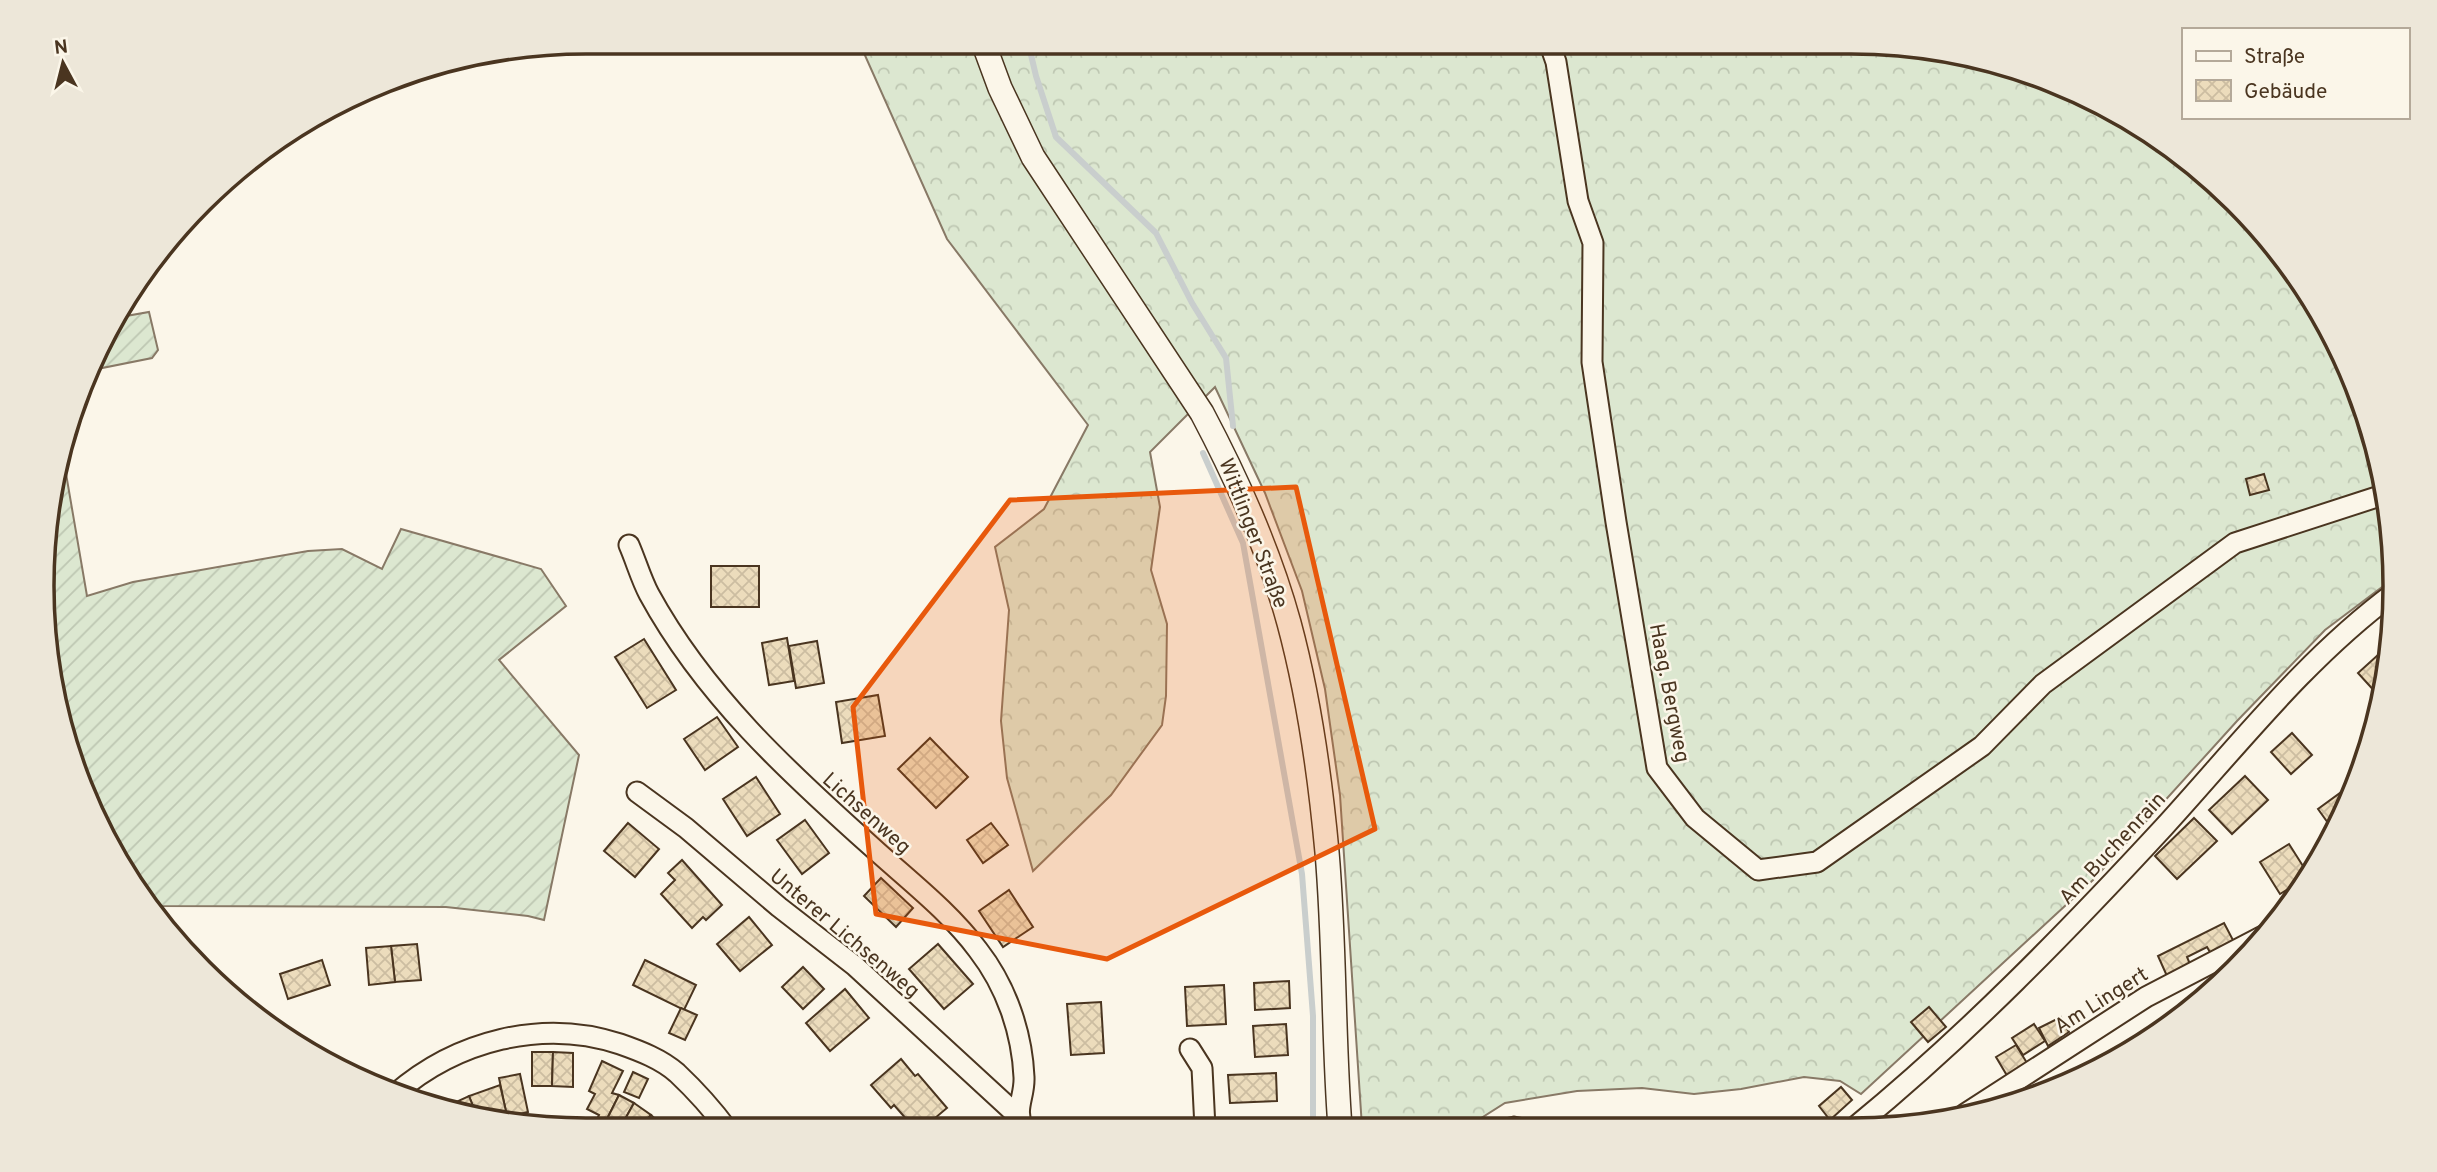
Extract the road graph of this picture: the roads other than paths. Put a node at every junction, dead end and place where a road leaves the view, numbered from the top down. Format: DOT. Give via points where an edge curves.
graph roads {
  1 [pos="987,54"];
  2 [pos="1553,54"];
  3 [pos="2375,498"];
  4 [pos="629,545"];
  5 [pos="2383,603"];
  6 [pos="637,792"];
  7 [pos="2241,948"];
  8 [pos="1190,1049"];
  9 [pos="404,1086"];
  10 [pos="1985,1101"];
  11 [pos="718,1118"];
  12 [pos="1016,1118"];
  13 [pos="1020,1118"];
  14 [pos="1204,1118"];
  15 [pos="1340,1118"];
  16 [pos="1866,1118"];
  1 -- 15 [label="street, Wittlinger Straße" via="1033,157 1202,413 1262,540 1289,623 1311,724 1327,852"];
  2 -- 3 [label="street, Haag. Bergweg" via="1578,201 1592,243 1592,362 1657,768 1695,818 1758,870 1817,862 1982,746 2043,684 2235,543"];
  4 -- 13 [label="street, Lichsenweg" via="648,593 708,684 797,780 950,918 979,950 1004,992 1020,1039 1024,1080"];
  5 -- 16 [label="street, Am Buchenrain" via="2277,701 2095,902 1955,1040"];
  6 -- 12 [label="street, Unterer Lichsenweg" via="855,966"];
  7 -- 10 [label="street, Am Lingert" via="2146,997"];
  8 -- 14 [label="street" via="1202,1068"];
  9 -- 11 [label="street" via="443,1060 484,1044 525,1034 566,1032 643,1052 676,1072"];
}
